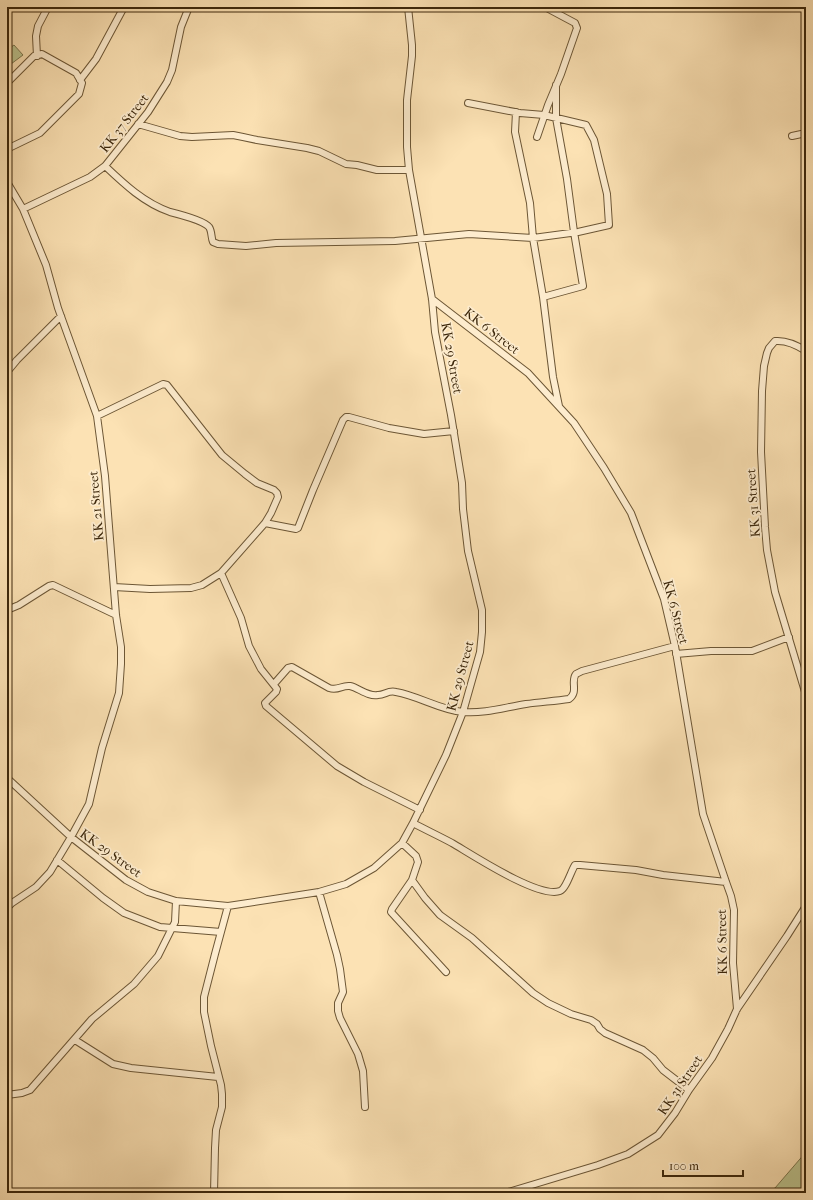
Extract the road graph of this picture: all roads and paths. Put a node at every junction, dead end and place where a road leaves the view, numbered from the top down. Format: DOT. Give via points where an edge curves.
graph roads {
  1 [pos="48,7"];
  2 [pos="124,7"];
  3 [pos="189,7"];
  4 [pos="408,7"];
  5 [pos="545,7"];
  6 [pos="37,56"];
  7 [pos="80,80"];
  8 [pos="7,83"];
  9 [pos="556,85"];
  10 [pos="468,103"];
  11 [pos="516,112"];
  12 [pos="544,115"];
  13 [pos="556,118"];
  14 [pos="138,124"];
  15 [pos="806,133"];
  16 [pos="792,136"];
  17 [pos="537,137"];
  18 [pos="7,149"];
  19 [pos="105,166"];
  20 [pos="409,170"];
  21 [pos="7,182"];
  22 [pos="23,208"];
  23 [pos="574,232"];
  24 [pos="532,238"];
  25 [pos="422,239"];
  26 [pos="543,298"];
  27 [pos="432,299"];
  28 [pos="61,316"];
  29 [pos="806,351"];
  30 [pos="7,372"];
  31 [pos="559,406"];
  32 [pos="97,416"];
  33 [pos="454,431"];
  34 [pos="265,523"];
  35 [pos="221,573"];
  36 [pos="114,586"];
  37 [pos="7,610"];
  38 [pos="116,615"];
  39 [pos="789,637"];
  40 [pos="675,646"];
  41 [pos="676,654"];
  42 [pos="274,684"];
  43 [pos="806,695"];
  44 [pos="463,712"];
  45 [pos="7,778"];
  46 [pos="420,810"];
  47 [pos="413,823"];
  48 [pos="71,837"];
  49 [pos="402,843"];
  50 [pos="57,860"];
  51 [pos="412,880"];
  52 [pos="726,882"];
  53 [pos="319,892"];
  54 [pos="176,901"];
  55 [pos="228,906"];
  56 [pos="806,906"];
  57 [pos="7,908"];
  58 [pos="173,928"];
  59 [pos="221,932"];
  60 [pos="446,972"];
  61 [pos="737,1009"];
  62 [pos="75,1040"];
  63 [pos="218,1076"];
  64 [pos="689,1090"];
  65 [pos="7,1095"];
  66 [pos="365,1107"];
  67 [pos="214,1193"];
  68 [pos="505,1193"];
  1 -- 6 [label="street" via="38,26"];
  2 -- 7 [label="street" via="96,59"];
  3 -- 14 [label="street, KK 37 Street" via="181,27 169,77"];
  4 -- 20 [label="street, KK 29 Street" via="412,56 407,100"];
  5 -- 9 [label="street" via="577,26"];
  6 -- 7 [label="street" via="42,54 76,73"];
  6 -- 8 [label="street" via="34,56"];
  7 -- 18 [label="street" via="82,83 79,94 40,133"];
  9 -- 12 [label="street"];
  9 -- 13 [label="street"];
  10 -- 11 [label="street"];
  11 -- 12 [label="street"];
  11 -- 24 [label="street" via="515,132 530,203"];
  12 -- 13 [label="street"];
  12 -- 17 [label="street"];
  13 -- 23 [label="street"];
  13 -- 23 [label="street" via="586,124 594,140 607,194 609,225"];
  14 -- 19 [label="street, KK 37 Street"];
  14 -- 20 [label="street" via="180,136 233,135 306,148 319,151 346,164 378,170"];
  15 -- 16 [label="street"];
  19 -- 22 [label="street, KK 37 Street" via="90,177"];
  19 -- 25 [label="street" via="155,206 207,226 215,244 246,246"];
  20 -- 25 [label="street, KK 29 Street"];
  21 -- 22 [label="street, KK 21 Street"];
  22 -- 28 [label="street, KK 21 Street" via="46,265"];
  23 -- 24 [label="street"];
  23 -- 26 [label="street" via="583,286"];
  24 -- 25 [label="street" via="469,234"];
  24 -- 26 [label="street"];
  25 -- 27 [label="street, KK 29 Street"];
  26 -- 31 [label="street"];
  27 -- 31 [label="street, KK 6 Street" via="528,373"];
  27 -- 33 [label="street, KK 29 Street" via="435,332"];
  28 -- 30 [label="street"];
  28 -- 32 [label="street, KK 21 Street"];
  29 -- 39 [label="street, KK 31 Street" via="792,343 775,341 769,348 764,366 762,391 761,452 767,550 775,592"];
  31 -- 40 [label="street, KK 6 Street" via="578,429 631,513 664,600"];
  32 -- 34 [label="street" via="163,384 167,385 222,455 257,483 277,493 278,497"];
  32 -- 36 [label="street, KK 21 Street"];
  33 -- 34 [label="street" via="424,434 346,417 298,528"];
  33 -- 44 [label="street, KK 29 Street" via="468,551 482,610 480,652"];
  34 -- 35 [label="street"];
  35 -- 36 [label="street" via="202,585 191,588 150,589"];
  35 -- 42 [label="street" via="241,618 249,646 261,669"];
  36 -- 38 [label="street, KK 21 Street"];
  37 -- 38 [label="street" via="53,585"];
  38 -- 48 [label="street, KK 21 Street" via="121,647 119,693 102,748 89,804"];
  39 -- 41 [label="street" via="752,651"];
  39 -- 43 [label="street, KK 31 Street"];
  40 -- 41 [label="street, KK 6 Street"];
  40 -- 44 [label="street" via="576,674 574,693 569,699"];
  41 -- 52 [label="street, KK 6 Street" via="703,814"];
  42 -- 44 [label="street" via="288,668 292,667 335,690 346,686 378,696 394,692"];
  42 -- 46 [label="street" via="276,692 265,703 268,709 337,766"];
  44 -- 46 [label="street, KK 29 Street"];
  45 -- 48 [label="street, KK 29 Street"];
  46 -- 47 [label="street, KK 29 Street"];
  47 -- 49 [label="street, KK 29 Street"];
  47 -- 52 [label="street" via="508,875 541,890 560,891 575,866 580,865"];
  48 -- 50 [label="street, KK 21 Street"];
  48 -- 54 [label="street, KK 29 Street" via="126,880 148,892"];
  49 -- 51 [label="street" via="416,856 418,862"];
  49 -- 53 [label="street, KK 29 Street" via="374,868 346,884"];
  50 -- 57 [label="street, KK 21 Street" via="36,887"];
  50 -- 58 [label="street" via="124,913 160,927"];
  51 -- 60 [label="street" via="391,912"];
  51 -- 64 [label="street" via="440,914 472,938 532,993 571,1014 592,1020 605,1033 643,1050"];
  52 -- 61 [label="street, KK 6 Street" via="734,910 733,963"];
  53 -- 55 [label="street, KK 29 Street"];
  53 -- 66 [label="street" via="340,969 343,992 338,1003 338,1011 363,1071"];
  54 -- 55 [label="street, KK 29 Street"];
  54 -- 58 [label="street"];
  55 -- 59 [label="street"];
  56 -- 61 [label="street, KK 31 Street"];
  58 -- 59 [label="street"];
  58 -- 62 [label="street" via="158,956 134,984 92,1019"];
  59 -- 63 [label="street" via="204,998"];
  61 -- 64 [label="street, KK 31 Street" via="712,1058"];
  62 -- 63 [label="street" via="113,1064"];
  62 -- 65 [label="street" via="30,1090"];
  63 -- 67 [label="street" via="222,1107 216,1130"];
  64 -- 68 [label="street, KK 31 Street" via="658,1135 628,1154"];
}
